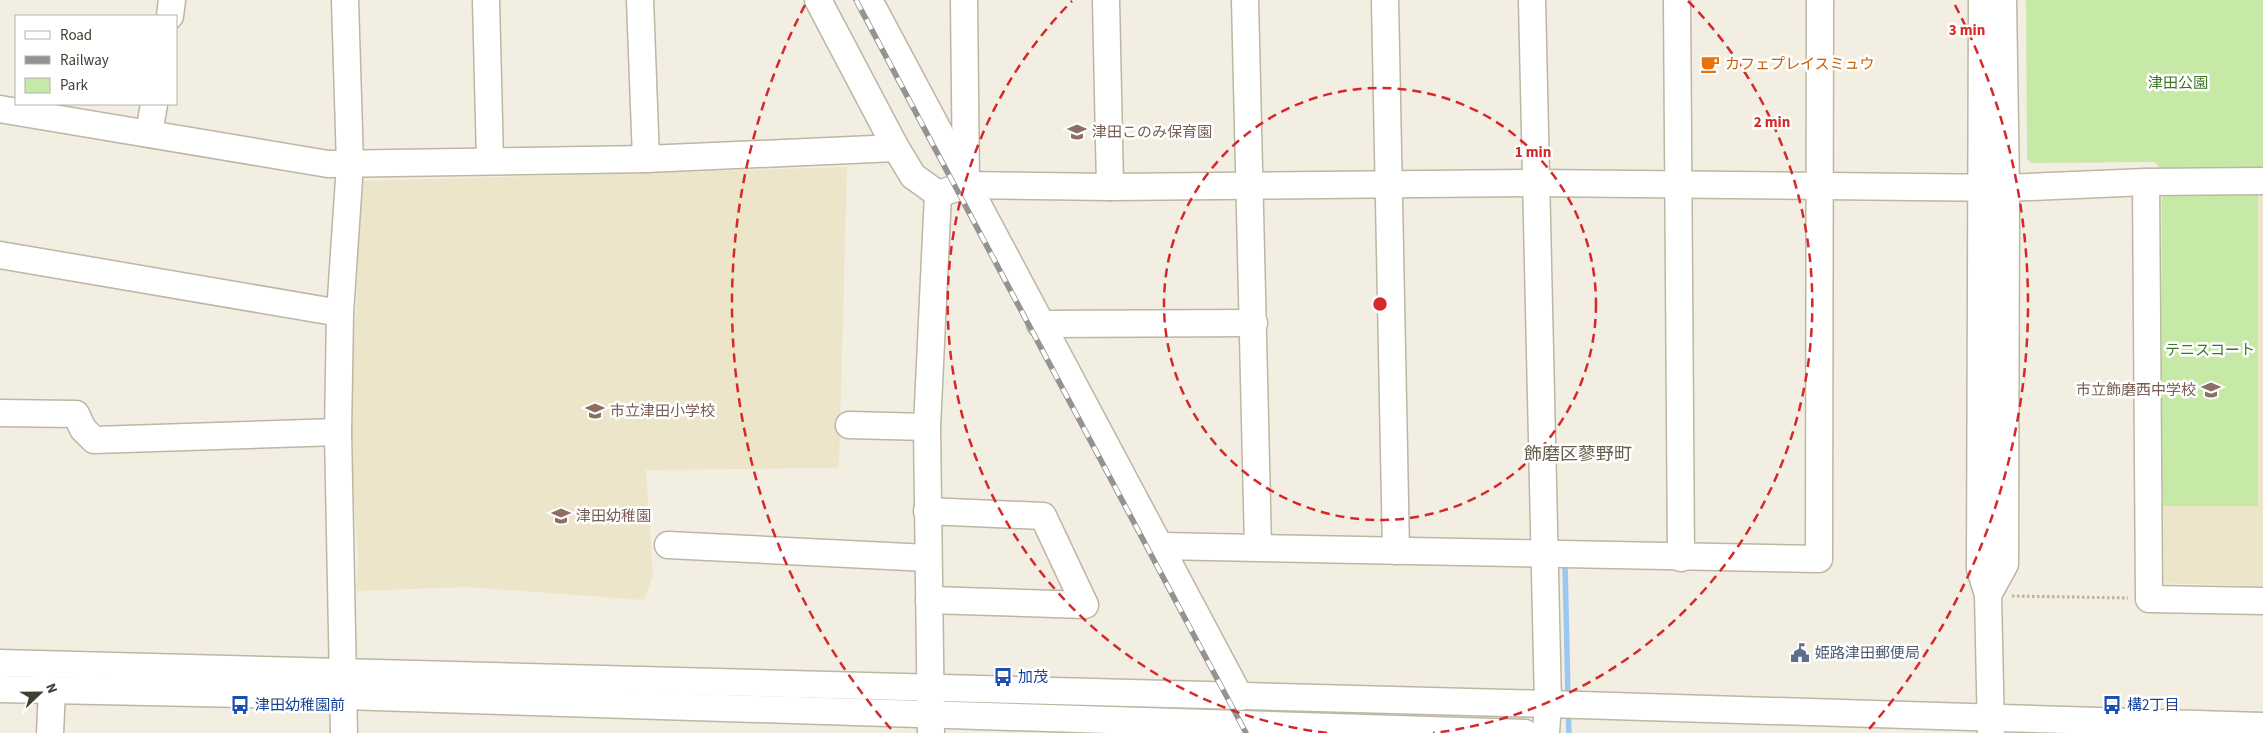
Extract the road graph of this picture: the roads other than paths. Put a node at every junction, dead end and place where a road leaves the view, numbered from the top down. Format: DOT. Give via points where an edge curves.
graph roads {
  1 [pos="172,0"];
  2 [pos="345,0"];
  3 [pos="486,0"];
  4 [pos="640,0"];
  5 [pos="818,0"];
  6 [pos="868,0"];
  7 [pos="964,0"];
  8 [pos="1106,0"];
  9 [pos="1245,0"];
  10 [pos="1385,0"];
  11 [pos="1532,0"];
  12 [pos="1677,0"];
  13 [pos="1820,0"];
  14 [pos="1982,0"];
  15 [pos="2003,0"];
  16 [pos="170,15"];
  17 [pos="154,105"];
  18 [pos="0,108"];
  19 [pos="149,134"];
  20 [pos="896,148"];
  21 [pos="646,159"];
  22 [pos="490,161"];
  23 [pos="350,164"];
  24 [pos="2263,181"];
  25 [pos="2146,182"];
  26 [pos="1536,183"];
  27 [pos="1678,184"];
  28 [pos="966,185"];
  29 [pos="1388,185"];
  30 [pos="1250,186"];
  31 [pos="1820,186"];
  32 [pos="1110,187"];
  33 [pos="1994,187"];
  34 [pos="938,194"];
  35 [pos="0,255"];
  36 [pos="340,313"];
  37 [pos="1254,323"];
  38 [pos="1040,324"];
  39 [pos="0,413"];
  40 [pos="849,425"];
  41 [pos="927,427"];
  42 [pos="338,432"];
  43 [pos="927,511"];
  44 [pos="668,545"];
  45 [pos="1160,546"];
  46 [pos="1258,547"];
  47 [pos="1396,551"];
  48 [pos="1543,555"];
  49 [pos="928,558"];
  50 [pos="1681,558"];
  51 [pos="929,600"];
  52 [pos="2263,601"];
  53 [pos="0,663"];
  54 [pos="343,684"];
  55 [pos="928,687"];
  56 [pos="0,689"];
  57 [pos="52,690"];
  58 [pos="1240,697"];
  59 [pos="1548,704"];
  60 [pos="930,723"];
  61 [pos="1990,725"];
  62 [pos="1090,726"];
  63 [pos="2263,726"];
  64 [pos="1266,728"];
  65 [pos="50,733"];
  66 [pos="344,733"];
  67 [pos="1525,733"];
  68 [pos="1546,733"];
  1 -- 16 [label="street"];
  2 -- 23 [label="street"];
  3 -- 22 [label="street"];
  4 -- 21 [label="street"];
  5 -- 20 [label="street"];
  6 -- 28 [label="street"];
  7 -- 28 [label="street"];
  8 -- 32 [label="street"];
  9 -- 30 [label="street"];
  10 -- 29 [label="street"];
  11 -- 26 [label="street"];
  12 -- 27 [label="street"];
  13 -- 31 [label="street"];
  14 -- 33 [label="street"];
  15 -- 33 [label="street"];
  17 -- 19 [label="street"];
  18 -- 19 [label="street"];
  19 -- 23 [label="street" via="328,164"];
  20 -- 21 [label="street"];
  20 -- 34 [label="street" via="913,176"];
  21 -- 22 [label="street"];
  22 -- 23 [label="street"];
  23 -- 36 [label="street"];
  24 -- 25 [label="street"];
  25 -- 33 [label="street"];
  25 -- 52 [label="street" via="2149,599"];
  26 -- 27 [label="street"];
  26 -- 29 [label="street"];
  26 -- 48 [label="street"];
  27 -- 31 [label="street"];
  27 -- 50 [label="street"];
  28 -- 32 [label="street"];
  28 -- 34 [label="street"];
  28 -- 38 [label="street"];
  29 -- 30 [label="street"];
  29 -- 47 [label="street"];
  30 -- 32 [label="street"];
  30 -- 37 [label="street"];
  31 -- 33 [label="street"];
  31 -- 50 [label="street" via="1819,560"];
  33 -- 61 [label="street" via="1980,568 1988,595"];
  34 -- 41 [label="street"];
  35 -- 36 [label="street"];
  36 -- 42 [label="street"];
  37 -- 38 [label="street"];
  37 -- 46 [label="street"];
  38 -- 45 [label="street"];
  39 -- 42 [label="street" via="76,414 94,440"];
  40 -- 41 [label="street"];
  41 -- 43 [label="street"];
  42 -- 54 [label="street"];
  43 -- 49 [label="street"];
  43 -- 51 [label="street" via="1043,516 1085,606"];
  44 -- 49 [label="street"];
  45 -- 46 [label="street"];
  45 -- 58 [label="street"];
  46 -- 47 [label="street"];
  47 -- 48 [label="street"];
  48 -- 50 [label="street"];
  48 -- 59 [label="street"];
  49 -- 51 [label="street"];
  51 -- 55 [label="street"];
  53 -- 54 [label="street"];
  54 -- 55 [label="street"];
  54 -- 57 [label="street"];
  54 -- 60 [label="street"];
  54 -- 66 [label="street"];
  55 -- 58 [label="street"];
  55 -- 60 [label="street"];
  56 -- 57 [label="street"];
  57 -- 65 [label="street"];
  58 -- 59 [label="street"];
  59 -- 61 [label="street"];
  59 -- 68 [label="street"];
  60 -- 62 [label="street"];
  61 -- 63 [label="street"];
  62 -- 64 [label="street"];
  64 -- 67 [label="street"];
}
